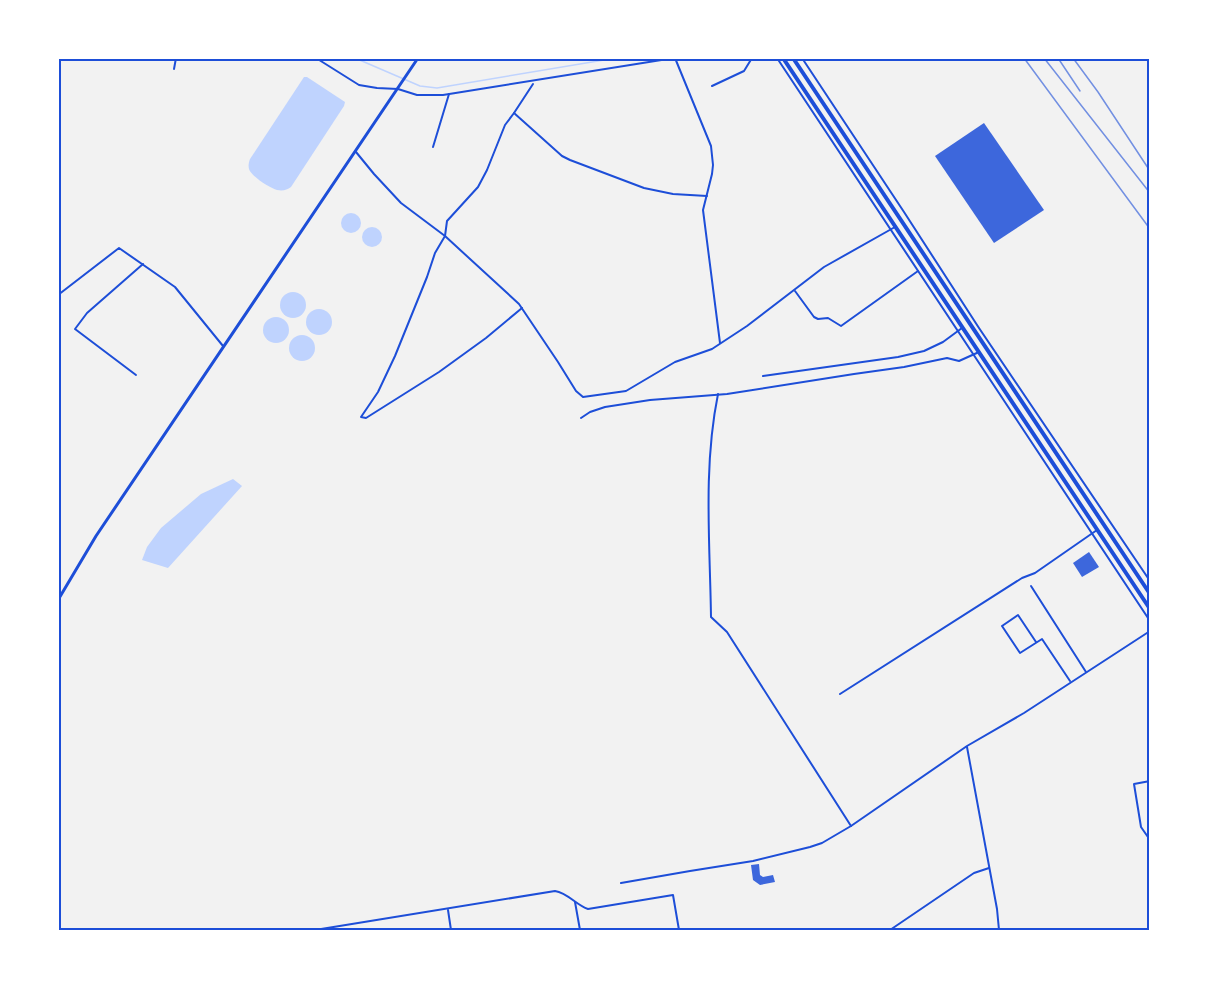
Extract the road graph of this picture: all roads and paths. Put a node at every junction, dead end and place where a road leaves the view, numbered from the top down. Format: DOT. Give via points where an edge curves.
graph roads {
  1 [pos="176,58"];
  2 [pos="316,58"];
  3 [pos="418,58"];
  4 [pos="675,58"];
  5 [pos="752,58"];
  6 [pos="777,58"];
  7 [pos="783,58"];
  8 [pos="793,58"];
  9 [pos="802,58"];
  10 [pos="174,69"];
  11 [pos="533,84"];
  12 [pos="712,86"];
  13 [pos="399,88"];
  14 [pos="449,94"];
  15 [pos="514,113"];
  16 [pos="433,147"];
  17 [pos="356,152"];
  18 [pos="707,196"];
  19 [pos="893,229"];
  20 [pos="445,236"];
  21 [pos="143,264"];
  22 [pos="918,271"];
  23 [pos="795,290"];
  24 [pos="58,294"];
  25 [pos="522,308"];
  26 [pos="962,328"];
  27 [pos="957,332"];
  28 [pos="720,343"];
  29 [pos="224,346"];
  30 [pos="979,352"];
  31 [pos="973,355"];
  32 [pos="136,375"];
  33 [pos="763,376"];
  34 [pos="718,394"];
  35 [pos="581,418"];
  36 [pos="1094,531"];
  37 [pos="1149,582"];
  38 [pos="1031,586"];
  39 [pos="1149,594"];
  40 [pos="58,600"];
  41 [pos="1149,609"];
  42 [pos="1149,621"];
  43 [pos="1149,631"];
  44 [pos="1036,642"];
  45 [pos="1086,672"];
  46 [pos="1071,682"];
  47 [pos="840,694"];
  48 [pos="967,746"];
  49 [pos="1149,781"];
  50 [pos="851,826"];
  51 [pos="1149,840"];
  52 [pos="989,868"];
  53 [pos="621,883"];
  54 [pos="574,902"];
  55 [pos="448,909"];
  56 [pos="351,925"];
  57 [pos="315,930"];
  58 [pos="352,930"];
  59 [pos="451,930"];
  60 [pos="580,930"];
  61 [pos="679,930"];
  62 [pos="890,930"];
  63 [pos="999,930"];
  1 -- 10 [label="street"];
  2 -- 13 [label="street" via="359,85"];
  3 -- 13 [label="street"];
  4 -- 14 [label="street"];
  4 -- 18 [label="street" via="711,146 713,165"];
  5 -- 12 [label="street" via="744,71"];
  6 -- 19 [label="street"];
  7 -- 19 [label="main road"];
  8 -- 39 [label="main road"];
  9 -- 37 [label="street"];
  11 -- 15 [label="street"];
  13 -- 14 [label="street" via="417,95"];
  13 -- 17 [label="street"];
  14 -- 16 [label="street"];
  15 -- 18 [label="street" via="570,160 644,188"];
  15 -- 20 [label="street" via="478,187 447,221"];
  17 -- 20 [label="street" via="401,203"];
  17 -- 29 [label="street"];
  18 -- 28 [label="street" via="703,210"];
  19 -- 22 [label="street"];
  19 -- 23 [label="street" via="824,267"];
  19 -- 26 [label="main road"];
  20 -- 25 [label="street"];
  20 -- 25 [label="street" via="395,356 361,417 366,418 440,372"];
  21 -- 24 [label="street" via="119,248"];
  21 -- 29 [label="street" via="175,287"];
  21 -- 32 [label="street" via="87,313 75,329"];
  22 -- 23 [label="street" via="840,326 828,318 814,317"];
  22 -- 27 [label="street"];
  23 -- 28 [label="street"];
  25 -- 28 [label="street" via="583,397 626,391 675,362"];
  26 -- 27 [label="street"];
  26 -- 30 [label="main road"];
  27 -- 31 [label="street"];
  27 -- 33 [label="street" via="924,351 898,357"];
  29 -- 40 [label="street" via="96,536"];
  30 -- 31 [label="street"];
  30 -- 36 [label="main road"];
  31 -- 34 [label="street" via="960,361 947,358"];
  31 -- 36 [label="street"];
  34 -- 35 [label="street" via="604,406"];
  34 -- 50 [label="street" via="709,459 711,617 727,633"];
  36 -- 41 [label="main road"];
  36 -- 42 [label="street"];
  36 -- 47 [label="street" via="1035,573"];
  38 -- 45 [label="street"];
  43 -- 45 [label="street"];
  44 -- 44 [label="street" via="1020,653 1002,626 1018,615"];
  44 -- 46 [label="street" via="1042,639"];
  45 -- 46 [label="street"];
  46 -- 48 [label="street"];
  48 -- 50 [label="street"];
  48 -- 52 [label="street"];
  49 -- 51 [label="street" via="1134,784 1141,827"];
  50 -- 53 [label="street" via="810,847 753,861"];
  52 -- 62 [label="street" via="974,873"];
  52 -- 63 [label="street"];
  54 -- 55 [label="street" via="555,891"];
  54 -- 60 [label="street"];
  54 -- 61 [label="street" via="588,909 673,895"];
  55 -- 56 [label="street"];
  55 -- 59 [label="street"];
  56 -- 57 [label="street"];
  56 -- 58 [label="street"];
}
